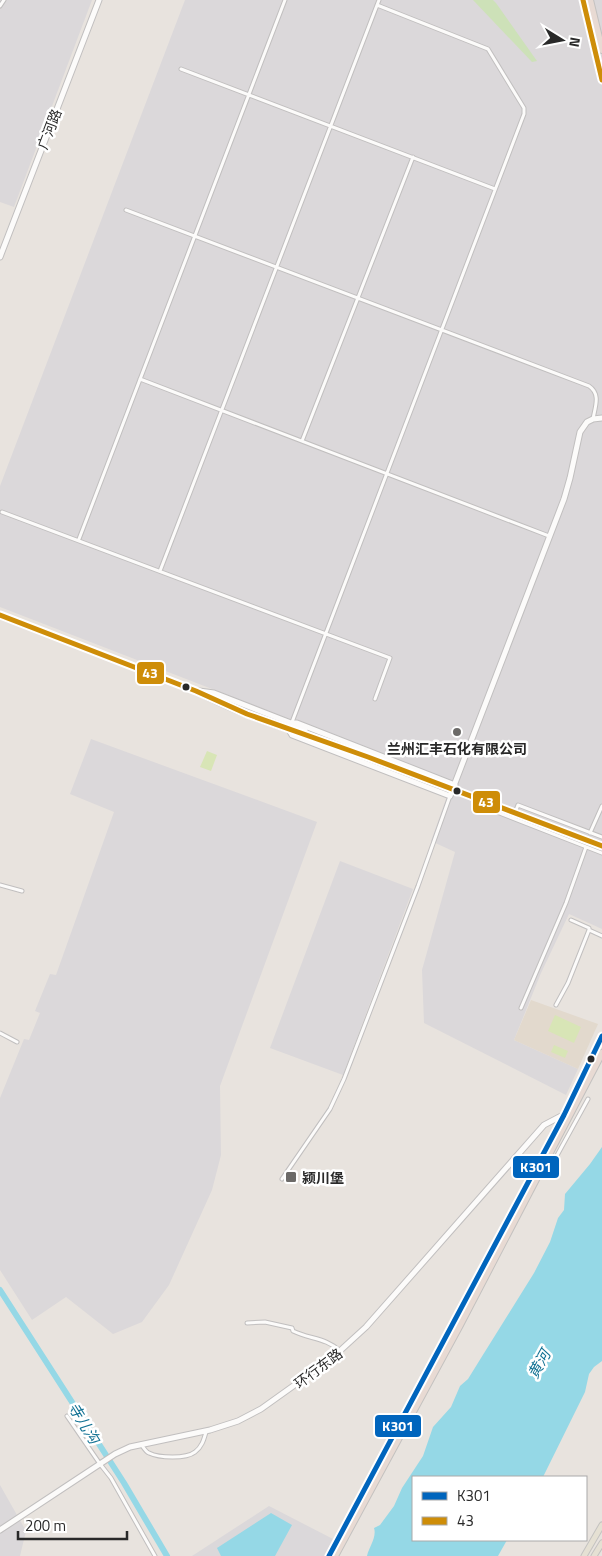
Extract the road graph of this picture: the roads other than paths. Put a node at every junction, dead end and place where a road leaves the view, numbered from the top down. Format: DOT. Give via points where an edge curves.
graph roads {
  1 [pos="4,0"];
  2 [pos="99,0"];
  3 [pos="285,0"];
  4 [pos="379,0"];
  5 [pos="583,0"];
  6 [pos="590,0"];
  7 [pos="377,5"];
  8 [pos="0,6"];
  9 [pos="602,50"];
  10 [pos="181,69"];
  11 [pos="602,80"];
  12 [pos="248,94"];
  13 [pos="331,126"];
  14 [pos="413,157"];
  15 [pos="495,189"];
  16 [pos="126,210"];
  17 [pos="194,235"];
  18 [pos="0,256"];
  19 [pos="277,268"];
  20 [pos="359,299"];
  21 [pos="442,330"];
  22 [pos="140,379"];
  23 [pos="222,410"];
  24 [pos="602,418"];
  25 [pos="592,419"];
  26 [pos="302,441"];
  27 [pos="388,474"];
  28 [pos="2,512"];
  29 [pos="550,536"];
  30 [pos="78,539"];
  31 [pos="160,571"];
  32 [pos="0,615"];
  33 [pos="326,634"];
  34 [pos="196,691"];
  35 [pos="375,699"];
  36 [pos="291,723"];
  37 [pos="289,730"];
  38 [pos="335,745"];
  39 [pos="455,785"];
  40 [pos="450,796"];
  41 [pos="478,805"];
  42 [pos="602,806"];
  43 [pos="513,818"];
  44 [pos="590,832"];
  45 [pos="602,837"];
  46 [pos="602,846"];
  47 [pos="586,847"];
  48 [pos="602,853"];
  49 [pos="0,886"];
  50 [pos="22,891"];
  51 [pos="572,920"];
  52 [pos="589,930"];
  53 [pos="602,936"];
  54 [pos="556,1005"];
  55 [pos="521,1008"];
  56 [pos="0,1033"];
  57 [pos="602,1036"];
  58 [pos="17,1042"];
  59 [pos="602,1053"];
  60 [pos="588,1099"];
  61 [pos="567,1114"];
  62 [pos="543,1165"];
  63 [pos="282,1179"];
  64 [pos="247,1323"];
  65 [pos="340,1352"];
  66 [pos="67,1416"];
  67 [pos="206,1431"];
  68 [pos="141,1444"];
  69 [pos="101,1464"];
  70 [pos="602,1525"];
  71 [pos="0,1530"];
  72 [pos="602,1543"];
  73 [pos="154,1556"];
  74 [pos="329,1556"];
  75 [pos="335,1556"];
  76 [pos="584,1556"];
  77 [pos="594,1556"];
  1 -- 8 [label="street"];
  2 -- 18 [label="street, 广河路"];
  3 -- 12 [label="street"];
  4 -- 7 [label="street"];
  5 -- 11 [label="highway"];
  6 -- 9 [label="highway"];
  7 -- 13 [label="street"];
  7 -- 15 [label="street" via="490,51 524,108"];
  10 -- 12 [label="street"];
  12 -- 13 [label="street"];
  12 -- 17 [label="street"];
  13 -- 14 [label="street"];
  13 -- 19 [label="street"];
  14 -- 15 [label="street"];
  14 -- 20 [label="street"];
  15 -- 21 [label="street"];
  16 -- 17 [label="street"];
  17 -- 19 [label="street"];
  17 -- 22 [label="street"];
  19 -- 20 [label="street"];
  19 -- 23 [label="street"];
  20 -- 21 [label="street"];
  20 -- 26 [label="street"];
  21 -- 25 [label="street" via="589,386 597,398"];
  21 -- 27 [label="street"];
  22 -- 23 [label="street"];
  22 -- 30 [label="street"];
  23 -- 26 [label="street"];
  23 -- 31 [label="street"];
  24 -- 25 [label="street"];
  25 -- 29 [label="street" via="582,427 578,438 569,483"];
  26 -- 27 [label="street"];
  27 -- 29 [label="street"];
  27 -- 33 [label="street"];
  28 -- 30 [label="street"];
  29 -- 39 [label="street"];
  30 -- 31 [label="street"];
  31 -- 33 [label="street"];
  32 -- 34 [label="street"];
  33 -- 35 [label="street" via="390,658"];
  33 -- 36 [label="street"];
  34 -- 36 [label="street" via="214,693"];
  34 -- 37 [label="street"];
  36 -- 37 [label="street"];
  36 -- 38 [label="street"];
  36 -- 39 [label="street" via="297,722"];
  37 -- 38 [label="street"];
  37 -- 40 [label="street" via="292,735"];
  38 -- 46 [label="street, bridge"];
  39 -- 40 [label="street"];
  40 -- 63 [label="street" via="344,1079 330,1109"];
  41 -- 43 [label="street"];
  42 -- 44 [label="street"];
  43 -- 44 [label="street" via="518,805"];
  43 -- 47 [label="street"];
  44 -- 45 [label="street"];
  47 -- 48 [label="street"];
  47 -- 55 [label="street"];
  49 -- 50 [label="street"];
  51 -- 52 [label="street"];
  52 -- 53 [label="street"];
  52 -- 54 [label="street"];
  56 -- 58 [label="street"];
  57 -- 61 [label="highway"];
  59 -- 61 [label="highway"];
  60 -- 62 [label="street" via="555,1159"];
  61 -- 62 [label="highway"];
  61 -- 65 [label="street, 环行东路" via="544,1126 366,1328"];
  61 -- 74 [label="highway"];
  62 -- 75 [label="highway"];
  64 -- 65 [label="street" via="265,1322 292,1328 297,1333 333,1344"];
  65 -- 67 [label="street, 环行东路" via="261,1409 238,1421"];
  66 -- 69 [label="street"];
  67 -- 68 [label="street, 环行东路"];
  67 -- 68 [label="street" via="197,1451 187,1457 149,1453"];
  68 -- 69 [label="street, 环行东路" via="115,1454"];
  69 -- 71 [label="street, 环行东路"];
  69 -- 73 [label="street"];
  70 -- 76 [label="main road"];
  72 -- 77 [label="main road"];
}
